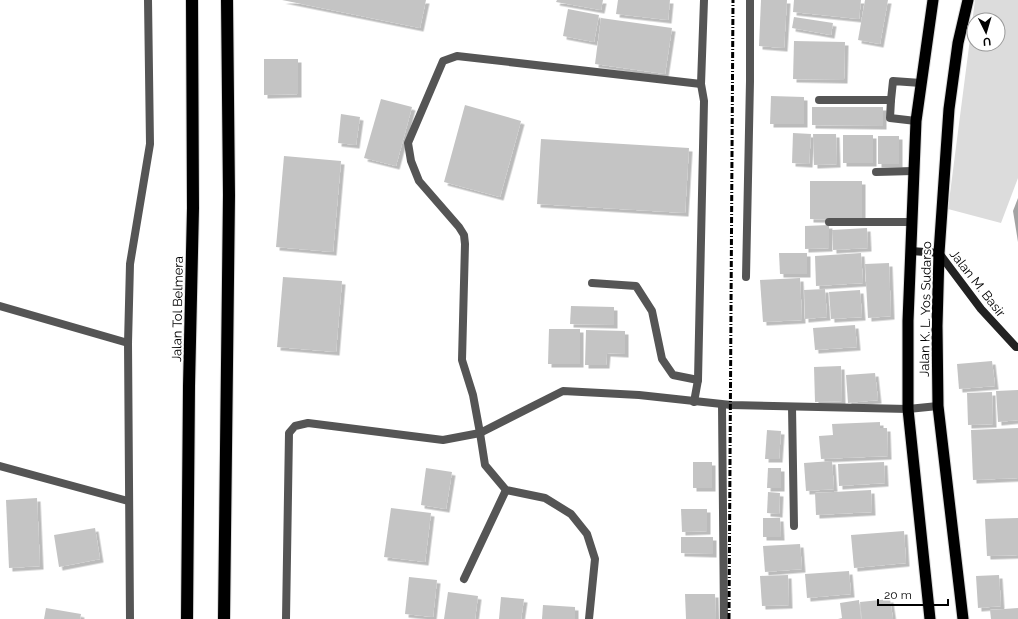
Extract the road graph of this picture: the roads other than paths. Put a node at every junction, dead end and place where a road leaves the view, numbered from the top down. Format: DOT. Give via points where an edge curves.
graph roads {
  1 [pos="148,0"];
  2 [pos="192,0"];
  3 [pos="227,0"];
  4 [pos="704,0"];
  5 [pos="750,0"];
  6 [pos="933,0"];
  7 [pos="968,0"];
  8 [pos="921,83"];
  9 [pos="701,84"];
  10 [pos="819,100"];
  11 [pos="891,100"];
  12 [pos="916,121"];
  13 [pos="913,171"];
  14 [pos="876,172"];
  15 [pos="829,222"];
  16 [pos="912,222"];
  17 [pos="911,251"];
  18 [pos="939,253"];
  19 [pos="746,277"];
  20 [pos="592,283"];
  21 [pos="0,306"];
  22 [pos="128,343"];
  23 [pos="1018,347"];
  24 [pos="698,380"];
  25 [pos="694,402"];
  26 [pos="722,405"];
  27 [pos="938,406"];
  28 [pos="792,407"];
  29 [pos="908,409"];
  30 [pos="480,433"];
  31 [pos="0,466"];
  32 [pos="506,490"];
  33 [pos="128,501"];
  34 [pos="794,526"];
  35 [pos="464,579"];
  36 [pos="130,619"];
  37 [pos="187,619"];
  38 [pos="224,619"];
  39 [pos="286,619"];
  40 [pos="589,619"];
  41 [pos="724,619"];
  42 [pos="930,619"];
  43 [pos="963,619"];
  1 -- 22 [label="street" via="150,144 130,264"];
  2 -- 37 [label="highway, Jalan Tol Belmera" via="193,208"];
  3 -- 38 [label="highway" via="229,194"];
  4 -- 9 [label="street"];
  5 -- 19 [label="street"];
  6 -- 8 [label="highway, Jalan K. L. Yos Sudarso"];
  7 -- 18 [label="highway, Jalan K. L. Yos Sudarso" via="958,43 949,110"];
  8 -- 11 [label="street" via="893,82"];
  8 -- 12 [label="highway, Jalan K. L. Yos Sudarso"];
  9 -- 24 [label="street" via="704,101"];
  9 -- 30 [label="street" via="457,56 443,60 408,143 411,161 419,181 464,236 462,360 473,395"];
  10 -- 11 [label="street"];
  11 -- 12 [label="street" via="890,118"];
  12 -- 13 [label="highway, Jalan K. L. Yos Sudarso"];
  13 -- 14 [label="street"];
  13 -- 16 [label="highway, Jalan K. L. Yos Sudarso"];
  15 -- 16 [label="street"];
  16 -- 17 [label="highway, Jalan K. L. Yos Sudarso"];
  17 -- 18 [label="main road, Jalan M. Basir"];
  17 -- 29 [label="highway, Jalan K. L. Yos Sudarso"];
  18 -- 23 [label="main road, Jalan M. Basir" via="981,309"];
  18 -- 27 [label="highway, Jalan K. L. Yos Sudarso"];
  20 -- 24 [label="street" via="636,286 652,311 662,358 673,375"];
  21 -- 22 [label="street"];
  22 -- 33 [label="street"];
  24 -- 25 [label="street"];
  25 -- 26 [label="street"];
  25 -- 30 [label="street" via="639,395 563,391"];
  26 -- 28 [label="street"];
  26 -- 41 [label="street"];
  27 -- 29 [label="street"];
  27 -- 43 [label="highway, Jalan K. L. Yos Sudarso"];
  28 -- 29 [label="street"];
  28 -- 34 [label="street"];
  29 -- 42 [label="highway, Jalan K. L. Yos Sudarso"];
  30 -- 32 [label="street" via="485,465"];
  30 -- 39 [label="street" via="443,440 308,423 295,426 289,433"];
  31 -- 33 [label="street"];
  32 -- 35 [label="street"];
  32 -- 40 [label="street" via="545,498 570,514 587,534 596,559"];
  33 -- 36 [label="street"];
}
